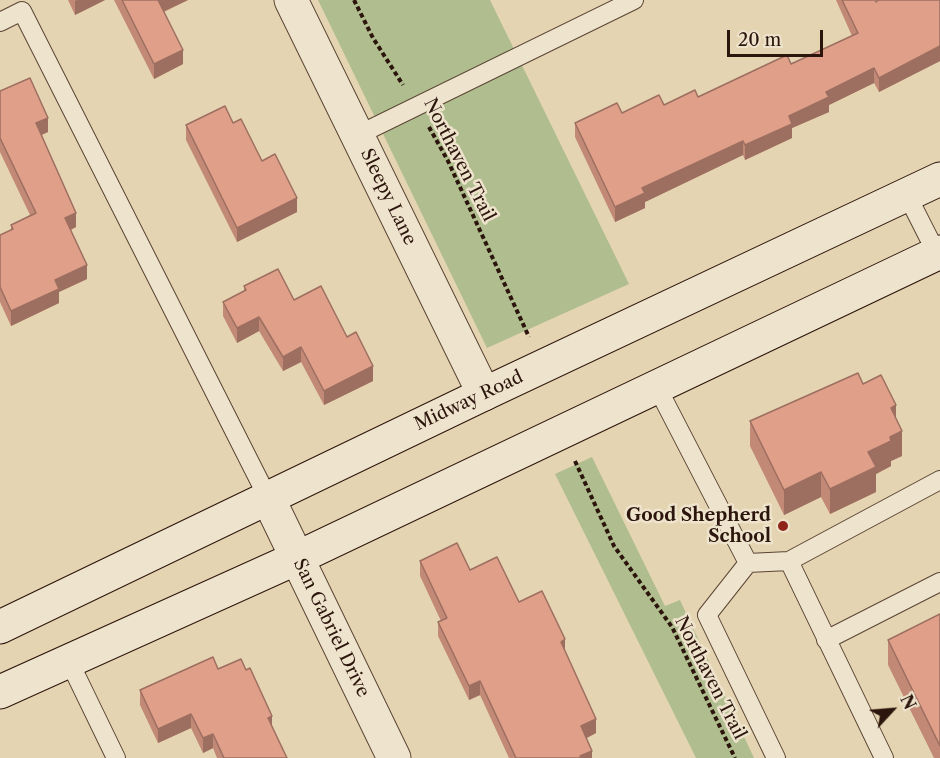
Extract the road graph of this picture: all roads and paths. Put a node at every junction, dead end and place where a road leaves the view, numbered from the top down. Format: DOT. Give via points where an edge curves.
graph roads {
  1 [pos="291,0"];
  2 [pos="354,0"];
  3 [pos="634,0"];
  4 [pos="0,22"];
  5 [pos="417,106"];
  6 [pos="358,135"];
  7 [pos="940,179"];
  8 [pos="907,195"];
  9 [pos="939,255"];
  10 [pos="529,338"];
  11 [pos="657,387"];
  12 [pos="484,394"];
  13 [pos="572,454"];
  14 [pos="940,480"];
  15 [pos="268,498"];
  16 [pos="297,558"];
  17 [pos="789,561"];
  18 [pos="748,563"];
  19 [pos="940,582"];
  20 [pos="0,627"];
  21 [pos="826,640"];
  22 [pos="69,661"];
  23 [pos="0,692"];
  24 [pos="116,758"];
  25 [pos="394,758"];
  26 [pos="735,758"];
  27 [pos="776,758"];
  28 [pos="884,758"];
  1 -- 6 [label="main road, Sleepy Lane"];
  2 -- 5 [label="path, Northaven Trail" via="382,54"];
  3 -- 5 [label="lane"];
  4 -- 15 [label="lane" via="22,11"];
  5 -- 6 [label="lane"];
  5 -- 10 [label="path, Northaven Trail" via="448,161"];
  6 -- 12 [label="main road, Sleepy Lane"];
  7 -- 8 [label="main road, Midway Road"];
  8 -- 9 [label="lane"];
  8 -- 12 [label="main road, Midway Road"];
  9 -- 11 [label="main road"];
  11 -- 16 [label="main road"];
  11 -- 18 [label="lane"];
  12 -- 15 [label="main road, Midway Road"];
  13 -- 26 [label="path, Northaven Trail" via="614,546 672,627"];
  14 -- 17 [label="lane"];
  15 -- 16 [label="main road, San Gabriel Drive"];
  15 -- 20 [label="main road, Midway Road"];
  16 -- 22 [label="main road"];
  16 -- 25 [label="main road, San Gabriel Drive"];
  17 -- 18 [label="lane"];
  17 -- 21 [label="lane"];
  18 -- 27 [label="lane" via="707,615"];
  19 -- 21 [label="lane"];
  21 -- 28 [label="lane"];
  22 -- 23 [label="main road"];
  22 -- 24 [label="lane"];
}
